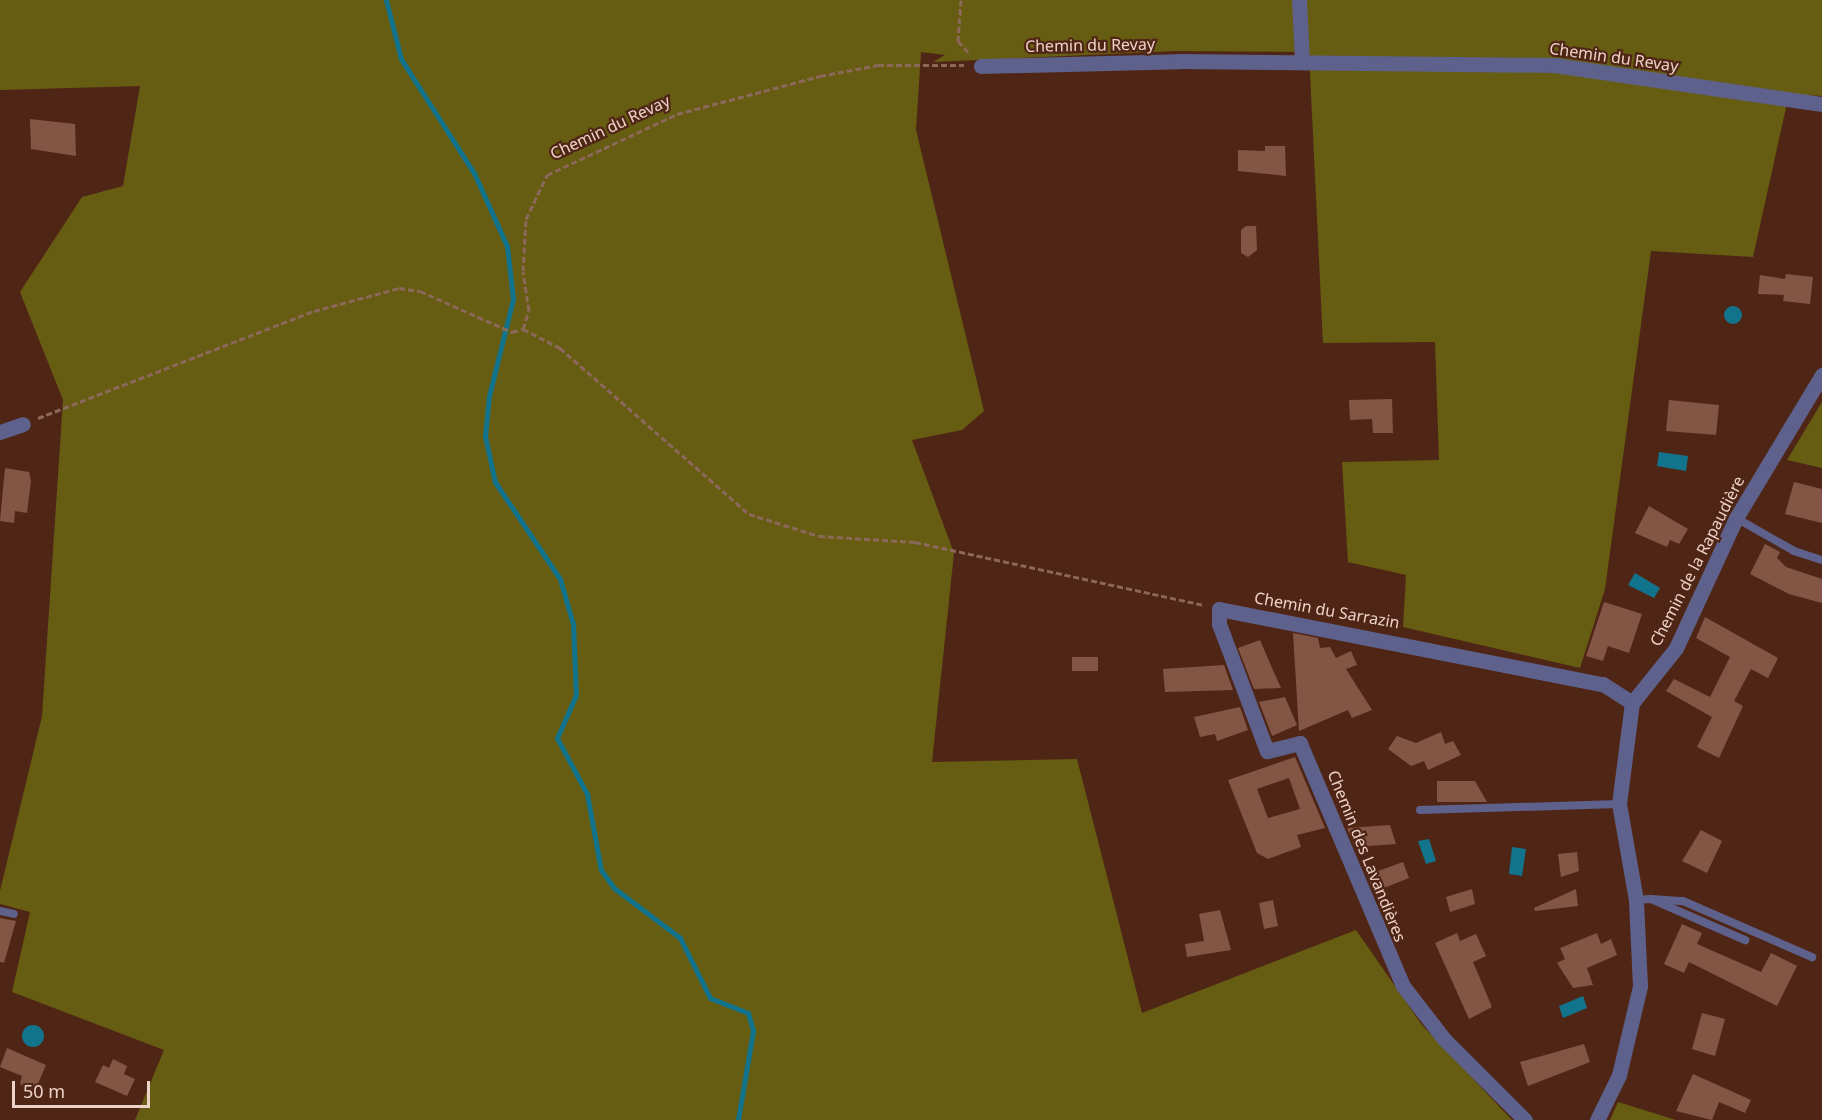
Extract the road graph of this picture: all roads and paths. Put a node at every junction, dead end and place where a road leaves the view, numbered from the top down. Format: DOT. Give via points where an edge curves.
graph roads {
  1 [pos="961,0"];
  2 [pos="1299,0"];
  3 [pos="1302,62"];
  4 [pos="981,66"];
  5 [pos="1822,104"];
  6 [pos="523,329"];
  7 [pos="1822,375"];
  8 [pos="23,424"];
  9 [pos="0,432"];
  10 [pos="1736,518"];
  11 [pos="1822,560"];
  12 [pos="1219,609"];
  13 [pos="1632,703"];
  14 [pos="1619,804"];
  15 [pos="1420,810"];
  16 [pos="1644,900"];
  17 [pos="0,911"];
  18 [pos="14,914"];
  19 [pos="1745,939"];
  20 [pos="1812,957"];
  21 [pos="1525,1120"];
  22 [pos="1597,1120"];
  1 -- 4 [label="path" via="958,41"];
  2 -- 3 [label="street"];
  3 -- 4 [label="street, Chemin du Revay"];
  3 -- 5 [label="street, Chemin du Revay" via="1554,65"];
  4 -- 6 [label="path, Chemin du Revay" via="878,65 820,76 677,114 548,175 526,219 523,271 529,310"];
  6 -- 8 [label="path" via="512,332 420,291 399,288 314,312"];
  6 -- 12 [label="path" via="560,348 749,514 819,536 915,542"];
  7 -- 10 [label="street, Chemin de la Rapaudière"];
  8 -- 9 [label="street"];
  10 -- 11 [label="lane" via="1794,551"];
  10 -- 13 [label="street, Chemin de la Rapaudière" via="1676,648"];
  12 -- 13 [label="street, Chemin du Sarrazin" via="1603,684"];
  12 -- 21 [label="street, Chemin des Lavandières" via="1219,624 1267,752 1300,743 1403,986 1444,1039"];
  13 -- 14 [label="street"];
  14 -- 15 [label="lane"];
  14 -- 16 [label="street"];
  16 -- 19 [label="lane"];
  16 -- 20 [label="lane" via="1683,901"];
  16 -- 22 [label="street" via="1633,1029"];
  17 -- 18 [label="lane"];
}
